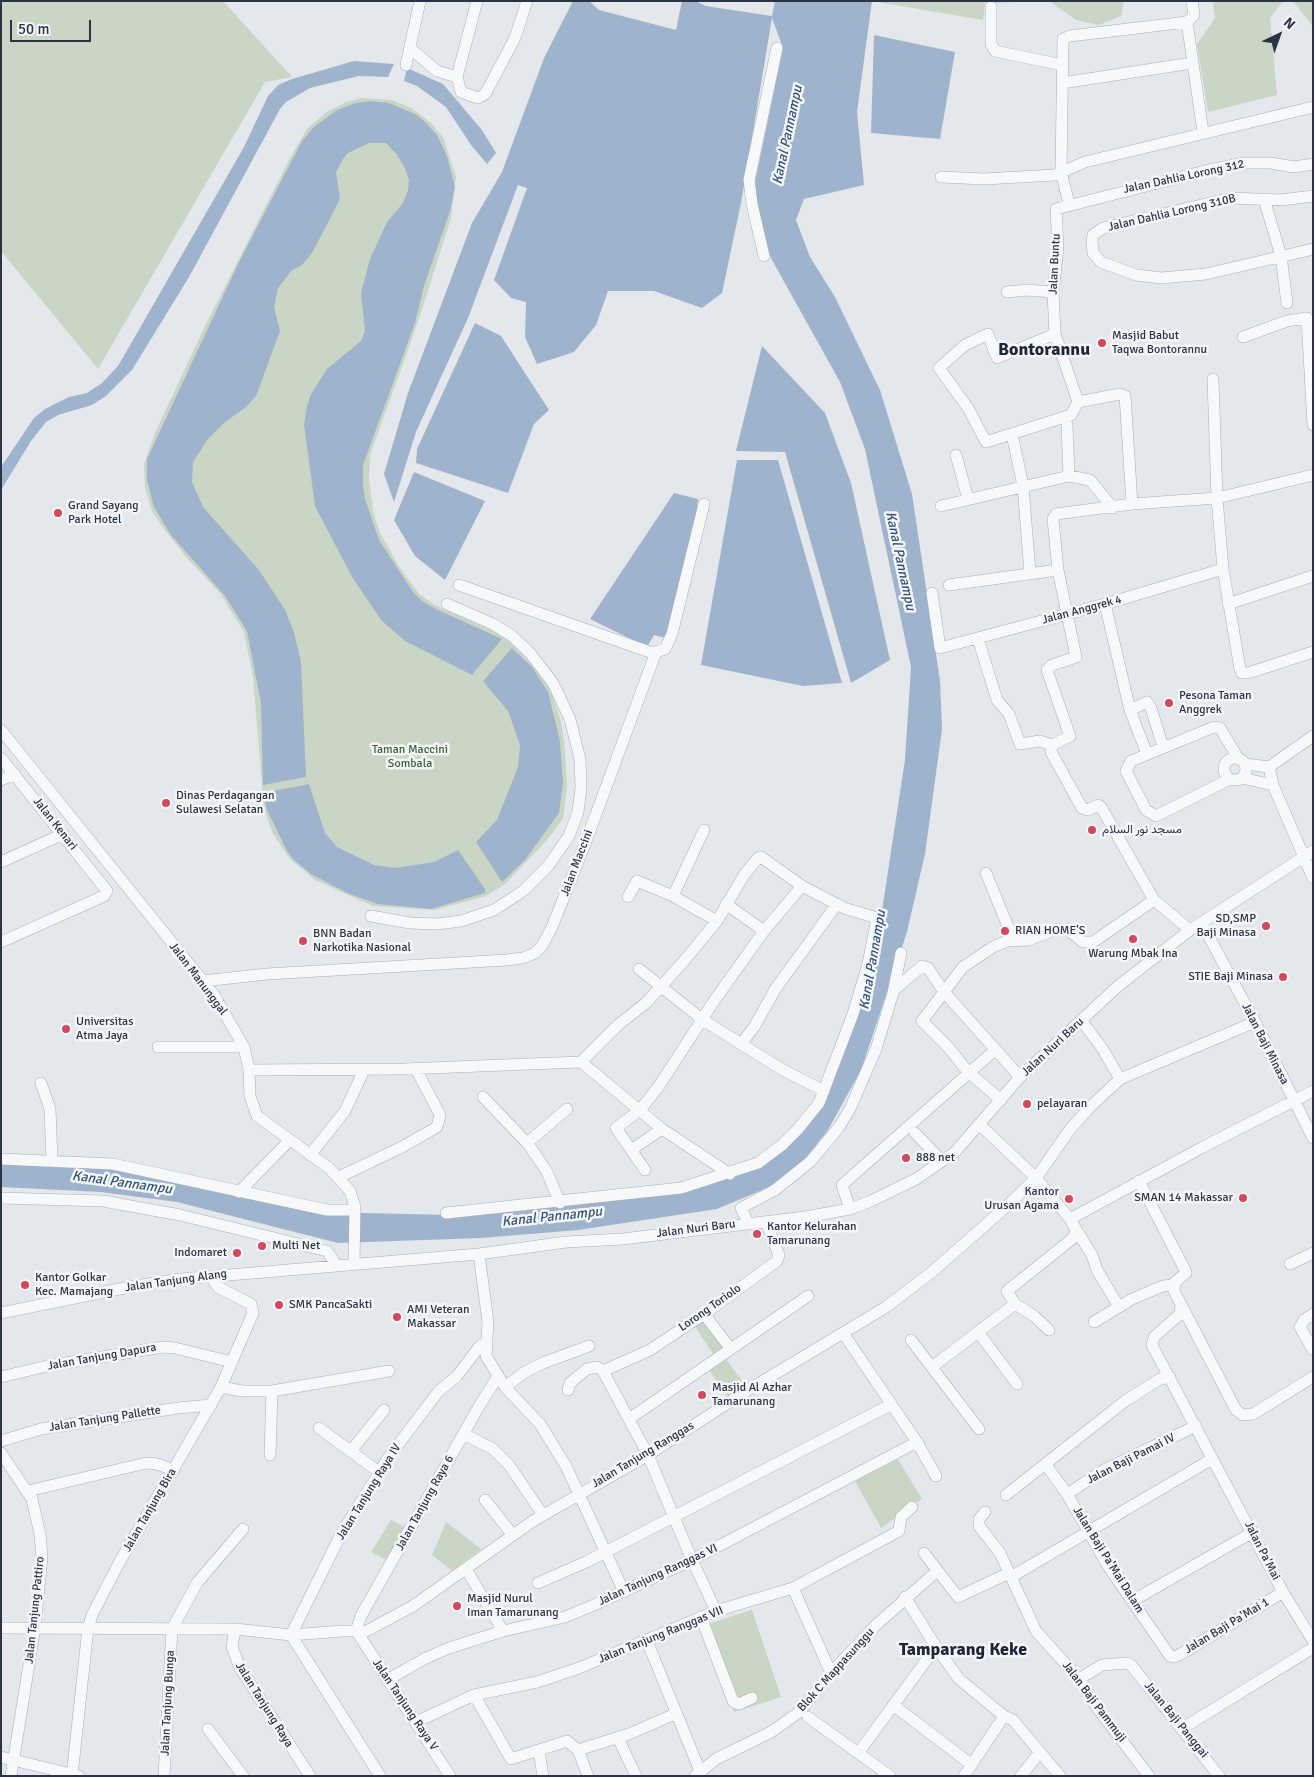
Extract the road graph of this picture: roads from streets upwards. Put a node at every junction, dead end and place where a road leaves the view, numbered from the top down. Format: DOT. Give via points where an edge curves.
graph roads {
  1 [pos="420,1"];
  2 [pos="477,1"];
  3 [pos="526,1"];
  4 [pos="1192,1"];
  5 [pos="991,8"];
  6 [pos="1187,22"];
  7 [pos="410,48"];
  8 [pos="777,48"];
  9 [pos="1192,63"];
  10 [pos="406,65"];
  11 [pos="1062,65"];
  12 [pos="458,77"];
  13 [pos="1062,83"];
  14 [pos="1313,107"];
  15 [pos="1203,132"];
  16 [pos="1313,164"];
  17 [pos="1061,172"];
  18 [pos="941,177"];
  19 [pos="1313,196"];
  20 [pos="1264,199"];
  21 [pos="1068,204"];
  22 [pos="1057,207"];
  23 [pos="1313,249"];
  24 [pos="764,256"];
  25 [pos="1281,256"];
  26 [pos="1053,291"];
  27 [pos="1006,292"];
  28 [pos="1288,303"];
  29 [pos="1056,334"];
  30 [pos="1243,338"];
  31 [pos="1213,379"];
  32 [pos="1078,402"];
  33 [pos="1067,425"];
  34 [pos="1313,425"];
  35 [pos="1012,434"];
  36 [pos="956,455"];
  37 [pos="1069,476"];
  38 [pos="1313,476"];
  39 [pos="1023,486"];
  40 [pos="1218,498"];
  41 [pos="968,499"];
  42 [pos="704,504"];
  43 [pos="1132,504"];
  44 [pos="941,506"];
  45 [pos="1114,508"];
  46 [pos="1223,569"];
  47 [pos="1058,570"];
  48 [pos="1030,573"];
  49 [pos="1313,576"];
  50 [pos="459,585"];
  51 [pos="949,585"];
  52 [pos="932,593"];
  53 [pos="447,604"];
  54 [pos="1105,604"];
  55 [pos="1228,604"];
  56 [pos="1066,614"];
  57 [pos="978,639"];
  58 [pos="656,652"];
  59 [pos="1313,652"];
  60 [pos="1130,710"];
  61 [pos="1,730"];
  62 [pos="1313,736"];
  63 [pos="1052,745"];
  64 [pos="1163,747"];
  65 [pos="1147,754"];
  66 [pos="1237,757"];
  67 [pos="1,758"];
  68 [pos="1269,767"];
  69 [pos="15,774"];
  70 [pos="1225,778"];
  71 [pos="1242,778"];
  72 [pos="1,780"];
  73 [pos="1273,785"];
  74 [pos="704,830"];
  75 [pos="63,834"];
  76 [pos="1309,854"];
  77 [pos="1,862"];
  78 [pos="986,873"];
  79 [pos="1313,878"];
  80 [pos="802,886"];
  81 [pos="673,896"];
  82 [pos="628,897"];
  83 [pos="1154,900"];
  84 [pos="726,904"];
  85 [pos="837,904"];
  86 [pos="371,916"];
  87 [pos="717,921"];
  88 [pos="1202,924"];
  89 [pos="764,930"];
  90 [pos="1190,930"];
  91 [pos="1014,941"];
  92 [pos="1,942"];
  93 [pos="901,953"];
  94 [pos="639,969"];
  95 [pos="203,981"];
  96 [pos="661,985"];
  97 [pos="894,990"];
  98 [pos="944,992"];
  99 [pos="703,1020"];
  100 [pos="1080,1020"];
  101 [pos="1255,1022"];
  102 [pos="741,1044"];
  103 [pos="158,1047"];
  104 [pos="244,1047"];
  105 [pos="995,1050"];
  106 [pos="582,1062"];
  107 [pos="416,1069"];
  108 [pos="249,1070"];
  109 [pos="364,1070"];
  110 [pos="968,1072"];
  111 [pos="1020,1077"];
  112 [pos="1120,1079"];
  113 [pos="41,1083"];
  114 [pos="824,1091"];
  115 [pos="1313,1091"];
  116 [pos="483,1097"];
  117 [pos="1001,1100"];
  118 [pos="1294,1100"];
  119 [pos="567,1109"];
  120 [pos="640,1110"];
  121 [pos="980,1125"];
  122 [pos="662,1129"];
  123 [pos="915,1133"];
  124 [pos="1313,1138"];
  125 [pos="289,1141"];
  126 [pos="527,1143"];
  127 [pos="632,1150"];
  128 [pos="310,1155"];
  129 [pos="1,1159"];
  130 [pos="52,1160"];
  131 [pos="942,1161"];
  132 [pos="645,1170"];
  133 [pos="730,1174"];
  134 [pos="339,1177"];
  135 [pos="1036,1178"];
  136 [pos="1139,1181"];
  137 [pos="238,1192"];
  138 [pos="1,1198"];
  139 [pos="559,1202"];
  140 [pos="355,1209"];
  141 [pos="850,1209"];
  142 [pos="446,1213"];
  143 [pos="1070,1219"];
  144 [pos="766,1222"];
  145 [pos="748,1223"];
  146 [pos="1077,1231"];
  147 [pos="1313,1253"];
  148 [pos="478,1254"];
  149 [pos="354,1264"];
  150 [pos="1290,1264"];
  151 [pos="337,1266"];
  152 [pos="211,1276"];
  153 [pos="1174,1285"];
  154 [pos="808,1296"];
  155 [pos="1014,1304"];
  156 [pos="1181,1305"];
  157 [pos="1119,1307"];
  158 [pos="1,1313"];
  159 [pos="704,1314"];
  160 [pos="1313,1314"];
  161 [pos="1094,1322"];
  162 [pos="1049,1330"];
  163 [pos="978,1332"];
  164 [pos="843,1334"];
  165 [pos="911,1340"];
  166 [pos="487,1342"];
  167 [pos="589,1346"];
  168 [pos="730,1348"];
  169 [pos="1313,1350"];
  170 [pos="232,1362"];
  171 [pos="932,1367"];
  172 [pos="390,1371"];
  173 [pos="603,1371"];
  174 [pos="498,1376"];
  175 [pos="1,1377"];
  176 [pos="1170,1377"];
  177 [pos="1313,1377"];
  178 [pos="1017,1384"];
  179 [pos="221,1387"];
  180 [pos="505,1387"];
  181 [pos="568,1390"];
  182 [pos="272,1392"];
  183 [pos="211,1405"];
  184 [pos="890,1405"];
  185 [pos="384,1410"];
  186 [pos="630,1419"];
  187 [pos="1196,1426"];
  188 [pos="319,1428"];
  189 [pos="979,1429"];
  190 [pos="464,1434"];
  191 [pos="1,1441"];
  192 [pos="917,1442"];
  193 [pos="351,1451"];
  194 [pos="1,1453"];
  195 [pos="270,1455"];
  196 [pos="648,1455"];
  197 [pos="1212,1459"];
  198 [pos="1046,1465"];
  199 [pos="174,1470"];
  200 [pos="379,1472"];
  201 [pos="936,1476"];
  202 [pos="28,1491"];
  203 [pos="579,1494"];
  204 [pos="1067,1494"];
  205 [pos="1006,1495"];
  206 [pos="485,1500"];
  207 [pos="912,1507"];
  208 [pos="985,1512"];
  209 [pos="674,1514"];
  210 [pos="543,1515"];
  211 [pos="243,1529"];
  212 [pos="1089,1531"];
  213 [pos="1253,1532"];
  214 [pos="512,1534"];
  215 [pos="605,1552"];
  216 [pos="924,1552"];
  217 [pos="692,1560"];
  218 [pos="466,1569"];
  219 [pos="937,1571"];
  220 [pos="1010,1575"];
  221 [pos="538,1583"];
  222 [pos="793,1588"];
  223 [pos="624,1592"];
  224 [pos="1283,1592"];
  225 [pos="905,1597"];
  226 [pos="1132,1601"];
  227 [pos="716,1611"];
  228 [pos="701,1617"];
  229 [pos="1,1628"];
  230 [pos="35,1628"];
  231 [pos="88,1628"];
  232 [pos="235,1629"];
  233 [pos="172,1630"];
  234 [pos="503,1631"];
  235 [pos="358,1633"];
  236 [pos="291,1635"];
  237 [pos="647,1641"];
  238 [pos="1313,1641"];
  239 [pos="936,1647"];
  240 [pos="1313,1648"];
  241 [pos="1170,1656"];
  242 [pos="831,1673"];
  243 [pos="1079,1679"];
  244 [pos="387,1680"];
  245 [pos="474,1695"];
  246 [pos="752,1698"];
  247 [pos="893,1705"];
  248 [pos="676,1714"];
  249 [pos="1004,1716"];
  250 [pos="808,1717"];
  251 [pos="416,1722"];
  252 [pos="1183,1728"];
  253 [pos="208,1729"];
  254 [pos="618,1738"];
  255 [pos="578,1750"];
  256 [pos="539,1751"];
  257 [pos="859,1752"];
  258 [pos="1040,1752"];
  259 [pos="1,1757"];
  260 [pos="14,1760"];
  261 [pos="972,1765"];
  262 [pos="698,1774"];
  263 [pos="74,1775"];
  264 [pos="12,1776"];
  265 [pos="164,1776"];
  266 [pos="242,1776"];
  267 [pos="310,1776"];
  268 [pos="380,1776"];
  269 [pos="450,1776"];
  270 [pos="544,1776"];
  271 [pos="588,1776"];
  272 [pos="636,1776"];
  273 [pos="890,1776"];
  274 [pos="964,1776"];
  275 [pos="1021,1776"];
  276 [pos="1060,1776"];
  277 [pos="1149,1776"];
  278 [pos="1220,1776"];
  1 -- 7 [label="street"];
  2 -- 12 [label="street"];
  3 -- 12 [label="street" via="520,27 485,94 478,98 464,94 459,89"];
  4 -- 6 [label="street" via="1194,16"];
  5 -- 11 [label="street" via="991,44 995,51"];
  6 -- 9 [label="street"];
  6 -- 11 [label="street" via="1066,37 1062,42"];
  7 -- 10 [label="street"];
  7 -- 12 [label="street" via="437,70"];
  8 -- 24 [label="street" via="749,180"];
  9 -- 13 [label="street"];
  9 -- 15 [label="street"];
  11 -- 13 [label="street"];
  13 -- 17 [label="street"];
  14 -- 15 [label="street"];
  15 -- 17 [label="street" via="1085,162"];
  16 -- 21 [label="street, Jalan Dahlia Lorong 312" via="1294,168 1245,163"];
  17 -- 18 [label="street" via="1038,177"];
  17 -- 21 [label="street"];
  19 -- 20 [label="street, Jalan Dahlia Lorong 310B" via="1294,200"];
  20 -- 25 [label="street"];
  20 -- 25 [label="street, Jalan Dahlia Lorong 310B" via="1231,198 1104,228 1094,235 1093,253 1100,262 1117,270 1136,276 1161,278 1206,274"];
  21 -- 22 [label="street, Jalan Dahlia Lorong 312"];
  22 -- 26 [label="street, Jalan Buntu" via="1058,248"];
  23 -- 25 [label="street"];
  25 -- 28 [label="street"];
  26 -- 27 [label="street"];
  26 -- 29 [label="street, Jalan Buntu"];
  29 -- 32 [label="street, Jalan Buntu"];
  29 -- 35 [label="street" via="997,358 988,334 965,345 939,368 968,408 986,442"];
  30 -- 34 [label="street" via="1287,320 1307,318"];
  31 -- 40 [label="street"];
  32 -- 35 [label="street" via="1071,415"];
  32 -- 43 [label="street" via="1122,394"];
  33 -- 37 [label="street"];
  35 -- 39 [label="street"];
  36 -- 41 [label="street"];
  37 -- 39 [label="street"];
  37 -- 45 [label="street" via="1084,477 1094,484"];
  38 -- 40 [label="street"];
  39 -- 41 [label="street"];
  39 -- 48 [label="street"];
  40 -- 43 [label="street"];
  40 -- 46 [label="street"];
  41 -- 44 [label="street"];
  42 -- 58 [label="street" via="672,634 665,649"];
  43 -- 45 [label="street"];
  45 -- 47 [label="street" via="1054,516"];
  46 -- 54 [label="street, Jalan Anggrek 4"];
  46 -- 55 [label="street"];
  47 -- 48 [label="street"];
  47 -- 56 [label="street"];
  48 -- 51 [label="street"];
  49 -- 55 [label="street"];
  50 -- 58 [label="street"];
  52 -- 57 [label="street, Jalan Anggrek 4" via="940,648"];
  53 -- 86 [label="street" via="511,635 530,652 553,683 570,719 580,760 578,812 569,836 548,866 528,886 499,907 471,918 437,924"];
  54 -- 56 [label="street, Jalan Anggrek 4"];
  54 -- 60 [label="street"];
  55 -- 59 [label="street" via="1242,673"];
  56 -- 57 [label="street, Jalan Anggrek 4"];
  56 -- 63 [label="street" via="1076,657 1049,667 1047,674 1070,736"];
  57 -- 63 [label="street" via="997,700 1009,714 1020,744 1040,741"];
  58 -- 95 [label="street, Jalan Maccini" via="552,927 535,953 507,960 267,974"];
  60 -- 64 [label="street" via="1147,702"];
  60 -- 65 [label="street"];
  61 -- 95 [label="street, Jalan Manunggal"];
  62 -- 68 [label="street"];
  63 -- 83 [label="street" via="1053,758 1080,805 1086,810 1098,805 1101,807"];
  64 -- 65 [label="street"];
  64 -- 66 [label="street" via="1217,727"];
  65 -- 70 [label="street" via="1131,761 1126,774 1146,810 1156,816"];
  66 -- 68 [label="street"];
  66 -- 70 [label="street" via="1225,764"];
  66 -- 71 [label="street" via="1246,772"];
  67 -- 69 [label="street, Jalan Kenari"];
  68 -- 73 [label="street"];
  69 -- 72 [label="street"];
  69 -- 75 [label="street, Jalan Kenari"];
  70 -- 71 [label="street"];
  71 -- 73 [label="street"];
  73 -- 76 [label="street"];
  74 -- 81 [label="street"];
  75 -- 77 [label="street"];
  75 -- 92 [label="street, Jalan Kenari" via="107,891 104,896"];
  76 -- 79 [label="street"];
  76 -- 88 [label="street, Jalan Nuri Baru"];
  78 -- 91 [label="street"];
  80 -- 84 [label="street" via="761,857"];
  80 -- 85 [label="street"];
  80 -- 89 [label="street"];
  81 -- 82 [label="street" via="637,882"];
  81 -- 87 [label="street"];
  83 -- 90 [label="street"];
  83 -- 91 [label="street" via="1093,942 1083,942 1067,929"];
  84 -- 87 [label="street"];
  84 -- 89 [label="street"];
  85 -- 102 [label="street" via="776,988"];
  85 -- 114 [label="street" via="877,918 863,981"];
  87 -- 96 [label="street"];
  88 -- 90 [label="street, Jalan Nuri Baru"];
  88 -- 101 [label="street, Jalan Baji Minasa"];
  89 -- 99 [label="street"];
  90 -- 100 [label="street, Jalan Nuri Baru"];
  91 -- 98 [label="street" via="993,947 963,967"];
  93 -- 97 [label="street"];
  94 -- 96 [label="street"];
  95 -- 104 [label="street, Jalan Manunggal"];
  96 -- 99 [label="street"];
  96 -- 106 [label="street"];
  97 -- 98 [label="street" via="923,966 928,968"];
  97 -- 145 [label="street" via="876,1049 839,1127 811,1161 775,1190 742,1208"];
  98 -- 105 [label="street"];
  98 -- 110 [label="street" via="922,1021 950,1048"];
  99 -- 102 [label="street"];
  99 -- 120 [label="street"];
  100 -- 111 [label="street, Jalan Nuri Baru"];
  100 -- 112 [label="street"];
  101 -- 112 [label="street, Jalan Tanjung Ranggas"];
  101 -- 118 [label="street, Jalan Baji Minasa"];
  102 -- 114 [label="street"];
  103 -- 104 [label="street"];
  104 -- 108 [label="street, Jalan Manunggal"];
  105 -- 110 [label="street"];
  105 -- 111 [label="street"];
  106 -- 107 [label="street"];
  106 -- 120 [label="street"];
  107 -- 109 [label="street"];
  107 -- 134 [label="street" via="440,1115 437,1126"];
  108 -- 109 [label="street"];
  108 -- 125 [label="street, Jalan Manunggal" via="250,1096 257,1116"];
  109 -- 128 [label="street" via="345,1111"];
  110 -- 117 [label="street"];
  110 -- 141 [label="street" via="842,1185"];
  111 -- 117 [label="street, Jalan Nuri Baru"];
  112 -- 135 [label="street, Jalan Tanjung Ranggas" via="1071,1128"];
  113 -- 130 [label="street" via="50,1109"];
  114 -- 133 [label="street" via="808,1118 782,1145 758,1163"];
  115 -- 118 [label="street"];
  116 -- 126 [label="street"];
  117 -- 121 [label="street, Jalan Nuri Baru"];
  118 -- 124 [label="street, Jalan Baji Minasa"];
  118 -- 136 [label="street"];
  119 -- 126 [label="street"];
  120 -- 122 [label="street"];
  120 -- 127 [label="street" via="616,1128"];
  121 -- 131 [label="street, Jalan Nuri Baru"];
  121 -- 135 [label="street"];
  122 -- 127 [label="street"];
  122 -- 133 [label="street"];
  123 -- 131 [label="street"];
  125 -- 128 [label="street, Jalan Manunggal"];
  125 -- 137 [label="street"];
  126 -- 139 [label="street" via="547,1172"];
  127 -- 132 [label="street"];
  128 -- 134 [label="street, Jalan Manunggal"];
  129 -- 130 [label="street"];
  130 -- 137 [label="street" via="123,1165"];
  131 -- 141 [label="street, Jalan Nuri Baru" via="900,1189"];
  133 -- 139 [label="street" via="681,1188"];
  134 -- 140 [label="street, Jalan Manunggal" via="350,1191"];
  135 -- 143 [label="street"];
  135 -- 164 [label="street, Jalan Tanjung Ranggas" via="932,1272"];
  136 -- 143 [label="street"];
  136 -- 153 [label="street" via="1186,1270"];
  137 -- 140 [label="street" via="327,1210"];
  138 -- 151 [label="street" via="97,1200 156,1210 327,1251"];
  139 -- 142 [label="street"];
  140 -- 149 [label="street, Jalan Manunggal"];
  141 -- 144 [label="street, Jalan Nuri Baru"];
  143 -- 146 [label="street"];
  144 -- 145 [label="street, Jalan Nuri Baru"];
  144 -- 159 [label="street, Lorong Toriolo" via="780,1258"];
  145 -- 148 [label="street, Jalan Nuri Baru" via="623,1238 565,1237"];
  146 -- 155 [label="street" via="1072,1239 1006,1291"];
  146 -- 157 [label="street"];
  147 -- 150 [label="street"];
  148 -- 149 [label="street, Jalan Nuri Baru"];
  148 -- 166 [label="street" via="488,1322"];
  149 -- 151 [label="street, Jalan Tanjung Alang"];
  151 -- 152 [label="street, Jalan Tanjung Alang"];
  152 -- 158 [label="street, Jalan Tanjung Alang" via="129,1286"];
  152 -- 170 [label="street, Jalan Tanjung Bira" via="218,1287 251,1304 253,1313"];
  153 -- 156 [label="street"];
  153 -- 157 [label="street" via="1163,1286"];
  154 -- 168 [label="street"];
  155 -- 162 [label="street"];
  155 -- 163 [label="street"];
  156 -- 176 [label="street, Jalan Pa'Mai" via="1179,1316 1152,1340"];
  156 -- 177 [label="street" via="1240,1413 1253,1414"];
  157 -- 161 [label="street"];
  159 -- 168 [label="street"];
  159 -- 173 [label="street, Lorong Toriolo" via="650,1350"];
  160 -- 169 [label="street" via="1300,1327"];
  163 -- 171 [label="street"];
  163 -- 178 [label="street"];
  164 -- 184 [label="street"];
  164 -- 196 [label="street, Jalan Tanjung Ranggas" via="748,1390"];
  165 -- 171 [label="street"];
  166 -- 174 [label="street" via="486,1356"];
  166 -- 200 [label="street, Jalan Tanjung Raya IV" via="438,1392"];
  167 -- 180 [label="street" via="543,1362"];
  168 -- 186 [label="street"];
  170 -- 175 [label="street, Jalan Tanjung Dapura" via="163,1347"];
  170 -- 179 [label="street, Jalan Tanjung Bira"];
  171 -- 189 [label="street"];
  172 -- 182 [label="street"];
  173 -- 181 [label="street, Lorong Toriolo" via="587,1369 570,1383"];
  173 -- 186 [label="street"];
  174 -- 180 [label="street"];
  174 -- 190 [label="street, Jalan Tanjung Raya 6"];
  176 -- 187 [label="street, Jalan Pa'Mai"];
  176 -- 198 [label="street" via="1160,1379 1125,1400"];
  179 -- 182 [label="street"];
  179 -- 183 [label="street, Jalan Tanjung Bira"];
  180 -- 203 [label="street" via="540,1424"];
  182 -- 195 [label="street"];
  183 -- 191 [label="street, Jalan Tanjung Pallette" via="41,1429"];
  183 -- 199 [label="street, Jalan Tanjung Bira"];
  184 -- 192 [label="street"];
  184 -- 209 [label="street"];
  185 -- 193 [label="street"];
  186 -- 196 [label="street"];
  187 -- 197 [label="street, Jalan Pa'Mai"];
  187 -- 204 [label="street, Jalan Baji Pamai IV" via="1104,1470"];
  188 -- 193 [label="street"];
  190 -- 210 [label="street" via="493,1449"];
  190 -- 235 [label="street, Jalan Tanjung Raya 6" via="360,1616"];
  192 -- 201 [label="street"];
  192 -- 217 [label="street, Jalan Tanjung Ranggas VI"];
  193 -- 200 [label="street"];
  194 -- 202 [label="street, Jalan Tanjung Pattiro"];
  196 -- 203 [label="street, Jalan Tanjung Ranggas"];
  196 -- 209 [label="street"];
  197 -- 212 [label="street"];
  197 -- 213 [label="street, Jalan Pa'Mai"];
  198 -- 204 [label="street, Jalan Baji Pa'Mai Dalam"];
  198 -- 205 [label="street"];
  199 -- 202 [label="street" via="146,1463"];
  199 -- 231 [label="street, Jalan Tanjung Bira" via="120,1563"];
  200 -- 236 [label="street, Jalan Tanjung Raya IV" via="334,1548"];
  202 -- 230 [label="street, Jalan Tanjung Pattiro" via="40,1534 42,1556"];
  203 -- 210 [label="street, Jalan Tanjung Ranggas"];
  203 -- 215 [label="street"];
  204 -- 212 [label="street, Jalan Baji Pa'Mai Dalam"];
  206 -- 214 [label="street"];
  207 -- 222 [label="street, Jalan Tanjung Ranggas VII" via="901,1517 899,1531"];
  208 -- 220 [label="street, Jalan Baji Pammuji" via="978,1522 1000,1553"];
  209 -- 215 [label="street"];
  209 -- 217 [label="street"];
  210 -- 214 [label="street, Jalan Tanjung Ranggas"];
  211 -- 233 [label="street" via="192,1591"];
  212 -- 220 [label="street"];
  212 -- 226 [label="street, Jalan Baji Pa'Mai Dalam"];
  213 -- 224 [label="street, Jalan Pa'Mai"];
  213 -- 226 [label="street"];
  214 -- 218 [label="street, Jalan Tanjung Ranggas"];
  215 -- 221 [label="street"];
  215 -- 223 [label="street"];
  216 -- 219 [label="street"];
  217 -- 223 [label="street, Jalan Tanjung Ranggas VI"];
  217 -- 227 [label="street"];
  218 -- 234 [label="street"];
  218 -- 235 [label="street, Jalan Tanjung Ranggas" via="414,1606"];
  219 -- 220 [label="street" via="960,1597"];
  219 -- 225 [label="street, Blok C Mappasunggu"];
  220 -- 243 [label="street, Jalan Baji Pammuji" via="1036,1631"];
  222 -- 227 [label="street, Jalan Tanjung Ranggas VII"];
  222 -- 242 [label="street"];
  223 -- 234 [label="street, Jalan Tanjung Ranggas VI" via="565,1617"];
  224 -- 238 [label="street, Jalan Pa'Mai"];
  224 -- 241 [label="street, Jalan Baji Pa'Mai 1" via="1186,1651"];
  225 -- 239 [label="street"];
  225 -- 242 [label="street, Blok C Mappasunggu"];
  226 -- 241 [label="street, Jalan Baji Pa'Mai Dalam"];
  227 -- 228 [label="street, Jalan Tanjung Ranggas VII"];
  228 -- 237 [label="street, Jalan Tanjung Ranggas VII"];
  228 -- 246 [label="street" via="733,1701 739,1704"];
  229 -- 230 [label="street"];
  230 -- 231 [label="street"];
  230 -- 260 [label="street, Jalan Tanjung Pattiro"];
  231 -- 233 [label="street"];
  231 -- 263 [label="street, Jalan Tanjung Bira"];
  232 -- 233 [label="street"];
  232 -- 236 [label="street"];
  232 -- 267 [label="street, Jalan Tanjung Raya" via="232,1647 237,1662"];
  233 -- 265 [label="street, Jalan Tanjung Bunga"];
  234 -- 244 [label="street, Jalan Tanjung Ranggas VI" via="426,1658"];
  235 -- 236 [label="street"];
  235 -- 244 [label="street, Jalan Tanjung Raya V"];
  236 -- 268 [label="street"];
  237 -- 245 [label="street, Jalan Tanjung Ranggas VII" via="545,1679"];
  237 -- 248 [label="street, Blok C Mappasunggu"];
  239 -- 247 [label="street"];
  239 -- 249 [label="street" via="958,1679"];
  240 -- 252 [label="street"];
  242 -- 262 [label="street, Blok C Mappasunggu" via="792,1717 771,1732 716,1759"];
  243 -- 252 [label="street, Jalan Baji Panggai" via="1102,1665 1127,1663"];
  243 -- 277 [label="street, Jalan Baji Pammuji"];
  244 -- 251 [label="street, Jalan Tanjung Raya V"];
  245 -- 251 [label="street, Jalan Tanjung Ranggas VII"];
  245 -- 256 [label="street" via="511,1759"];
  247 -- 257 [label="street"];
  247 -- 261 [label="street"];
  248 -- 254 [label="street"];
  248 -- 262 [label="street, Blok C Mappasunggu"];
  249 -- 258 [label="street" via="1013,1720"];
  249 -- 261 [label="street"];
  250 -- 257 [label="street"];
  251 -- 269 [label="street, Jalan Tanjung Raya V"];
  252 -- 278 [label="street, Jalan Baji Panggai"];
  253 -- 266 [label="street"];
  254 -- 255 [label="street"];
  254 -- 272 [label="street"];
  255 -- 256 [label="street" via="567,1741"];
  255 -- 271 [label="street"];
  256 -- 270 [label="street"];
  257 -- 273 [label="street"];
  258 -- 275 [label="street"];
  258 -- 276 [label="street"];
  259 -- 260 [label="street"];
  260 -- 263 [label="street"];
  260 -- 264 [label="street, Jalan Tanjung Pattiro"];
  261 -- 274 [label="street"];
}
